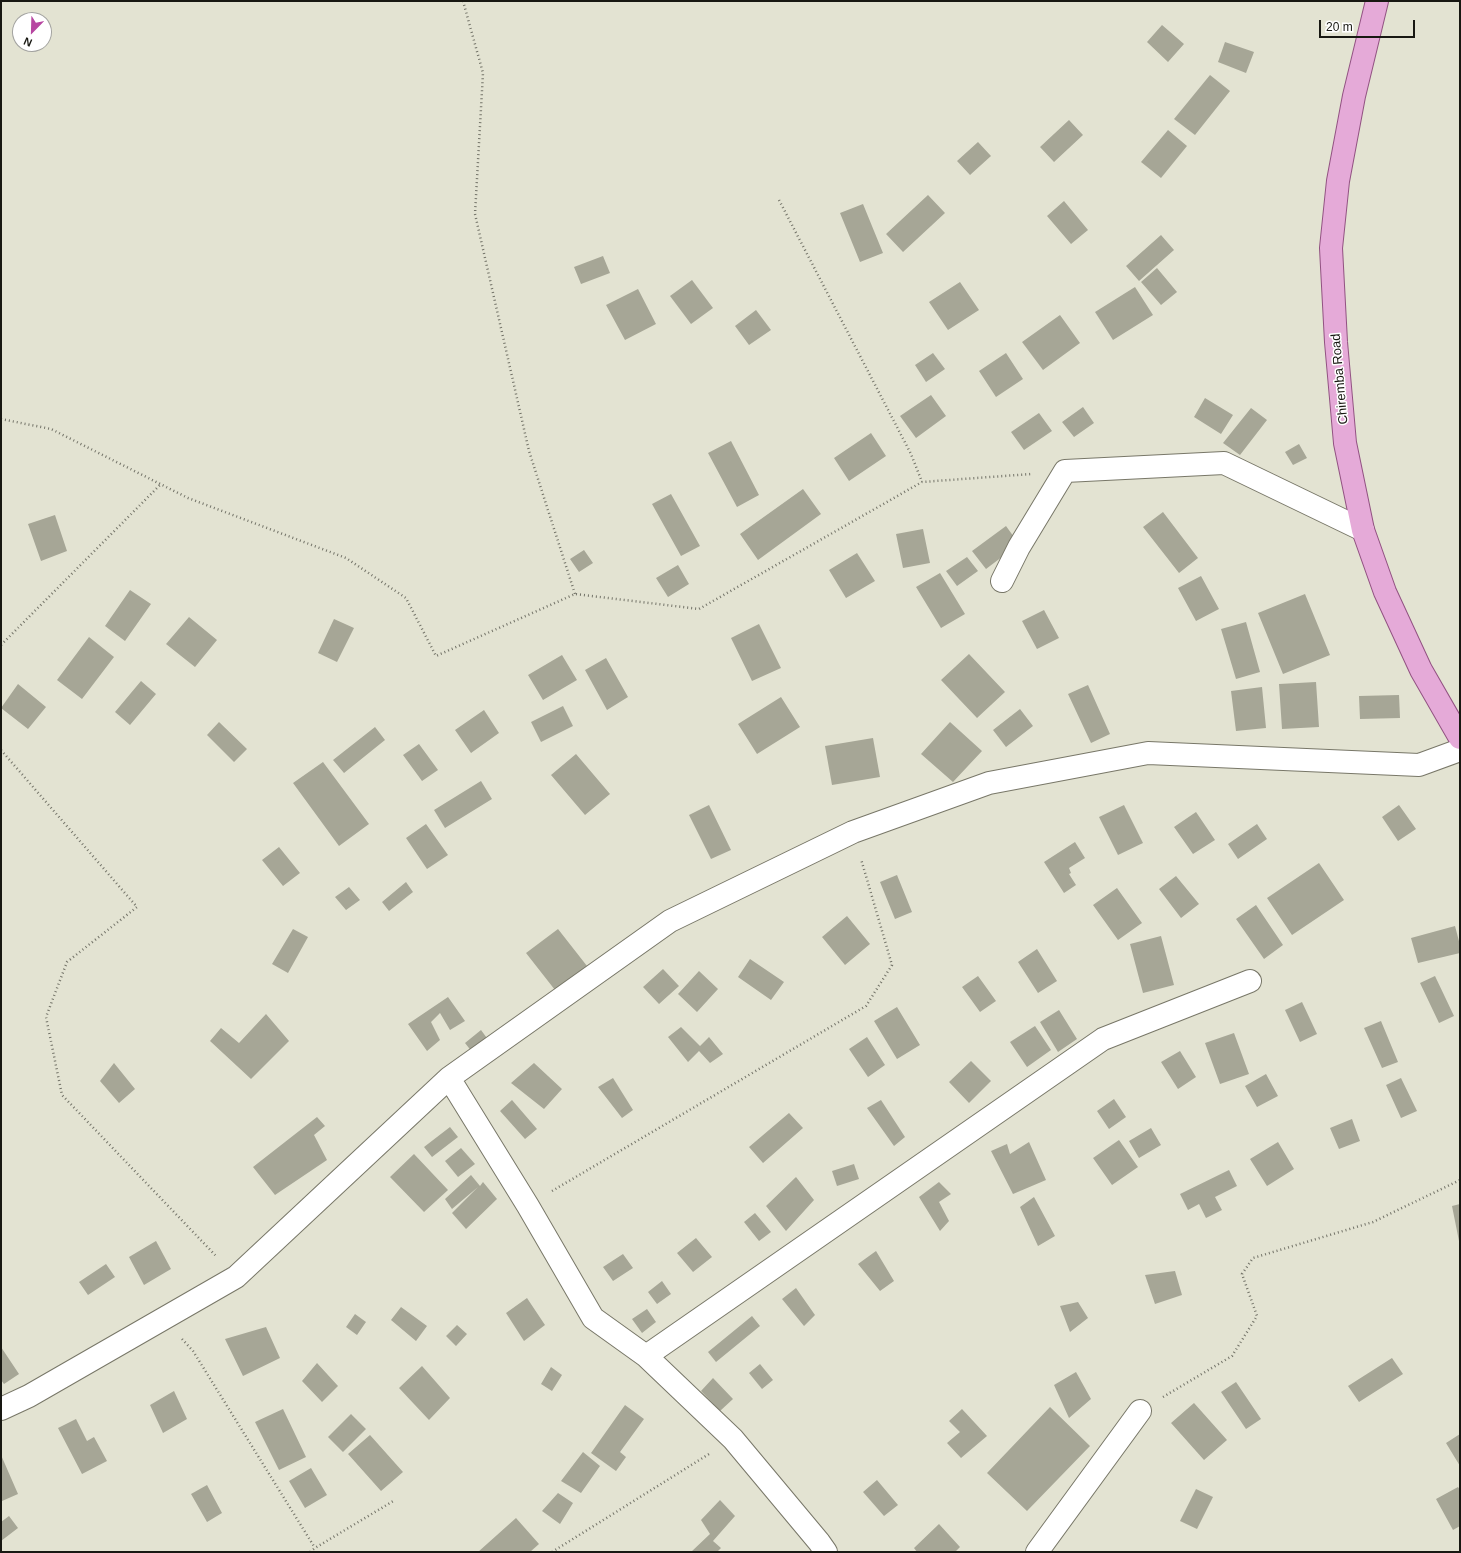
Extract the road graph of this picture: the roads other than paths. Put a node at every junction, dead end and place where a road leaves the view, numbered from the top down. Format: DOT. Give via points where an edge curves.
graph roads {
  1 [pos="1377,1"];
  2 [pos="1363,530"];
  3 [pos="1002,581"];
  4 [pos="1460,738"];
  5 [pos="1460,750"];
  6 [pos="1250,981"];
  7 [pos="449,1078"];
  8 [pos="646,1356"];
  9 [pos="1,1409"];
  10 [pos="1140,1410"];
  11 [pos="826,1552"];
  12 [pos="1037,1552"];
  1 -- 2 [label="main road, Chiremba Road" via="1354,96 1338,181 1331,248 1336,342 1346,443"];
  2 -- 3 [label="street" via="1224,463 1065,471"];
  2 -- 4 [label="main road, Chiremba Road" via="1385,592 1421,670"];
  5 -- 7 [label="street" via="1419,764 1148,752 989,783 853,832 670,922"];
  6 -- 8 [label="street" via="1103,1039"];
  7 -- 8 [label="street" via="593,1318"];
  7 -- 9 [label="street" via="236,1278 29,1396"];
  8 -- 11 [label="street" via="733,1439"];
  10 -- 12 [label="street"];
}
